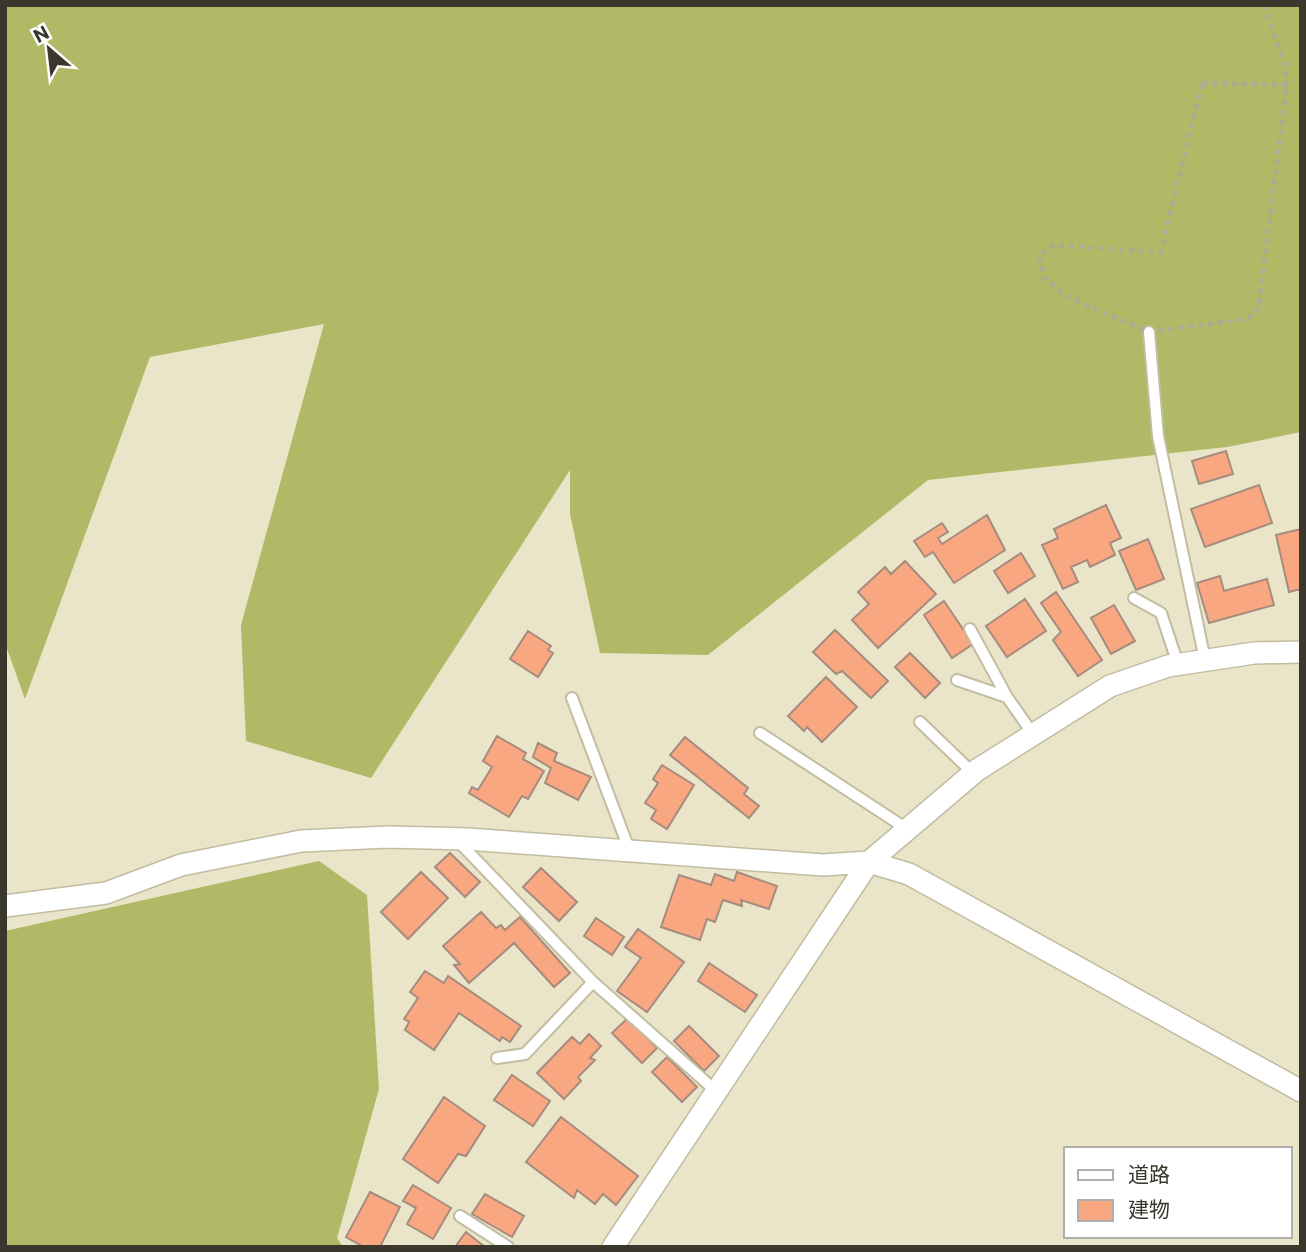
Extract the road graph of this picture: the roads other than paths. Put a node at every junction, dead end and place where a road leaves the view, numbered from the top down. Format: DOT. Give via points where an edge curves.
graph roads {
  1 [pos="1149,332"];
  2 [pos="1134,598"];
  3 [pos="970,629"];
  4 [pos="1301,652"];
  5 [pos="1205,660"];
  6 [pos="1178,664"];
  7 [pos="957,680"];
  8 [pos="1007,697"];
  9 [pos="572,698"];
  10 [pos="920,722"];
  11 [pos="760,733"];
  12 [pos="1033,734"];
  13 [pos="973,773"];
  14 [pos="907,830"];
  15 [pos="456,839"];
  16 [pos="629,849"];
  17 [pos="869,862"];
  18 [pos="5,906"];
  19 [pos="593,982"];
  20 [pos="496,1058"];
  21 [pos="716,1091"];
  22 [pos="1301,1091"];
  23 [pos="460,1216"];
  24 [pos="508,1247"];
  25 [pos="613,1247"];
  1 -- 5 [label="lane" via="1158,436"];
  2 -- 6 [label="lane" via="1161,613"];
  3 -- 8 [label="lane"];
  4 -- 5 [label="street"];
  5 -- 6 [label="street"];
  6 -- 12 [label="street" via="1110,685"];
  7 -- 8 [label="lane"];
  8 -- 12 [label="lane"];
  9 -- 16 [label="lane"];
  10 -- 13 [label="lane"];
  11 -- 14 [label="lane"];
  12 -- 13 [label="street"];
  13 -- 14 [label="street"];
  14 -- 17 [label="street"];
  15 -- 16 [label="street"];
  15 -- 18 [label="street" via="301,841 181,865 106,893"];
  15 -- 19 [label="lane"];
  16 -- 17 [label="street" via="824,865"];
  17 -- 21 [label="street"];
  17 -- 22 [label="street" via="909,874"];
  19 -- 20 [label="lane" via="525,1054"];
  19 -- 21 [label="lane"];
  21 -- 25 [label="street"];
  23 -- 24 [label="lane"];
}
